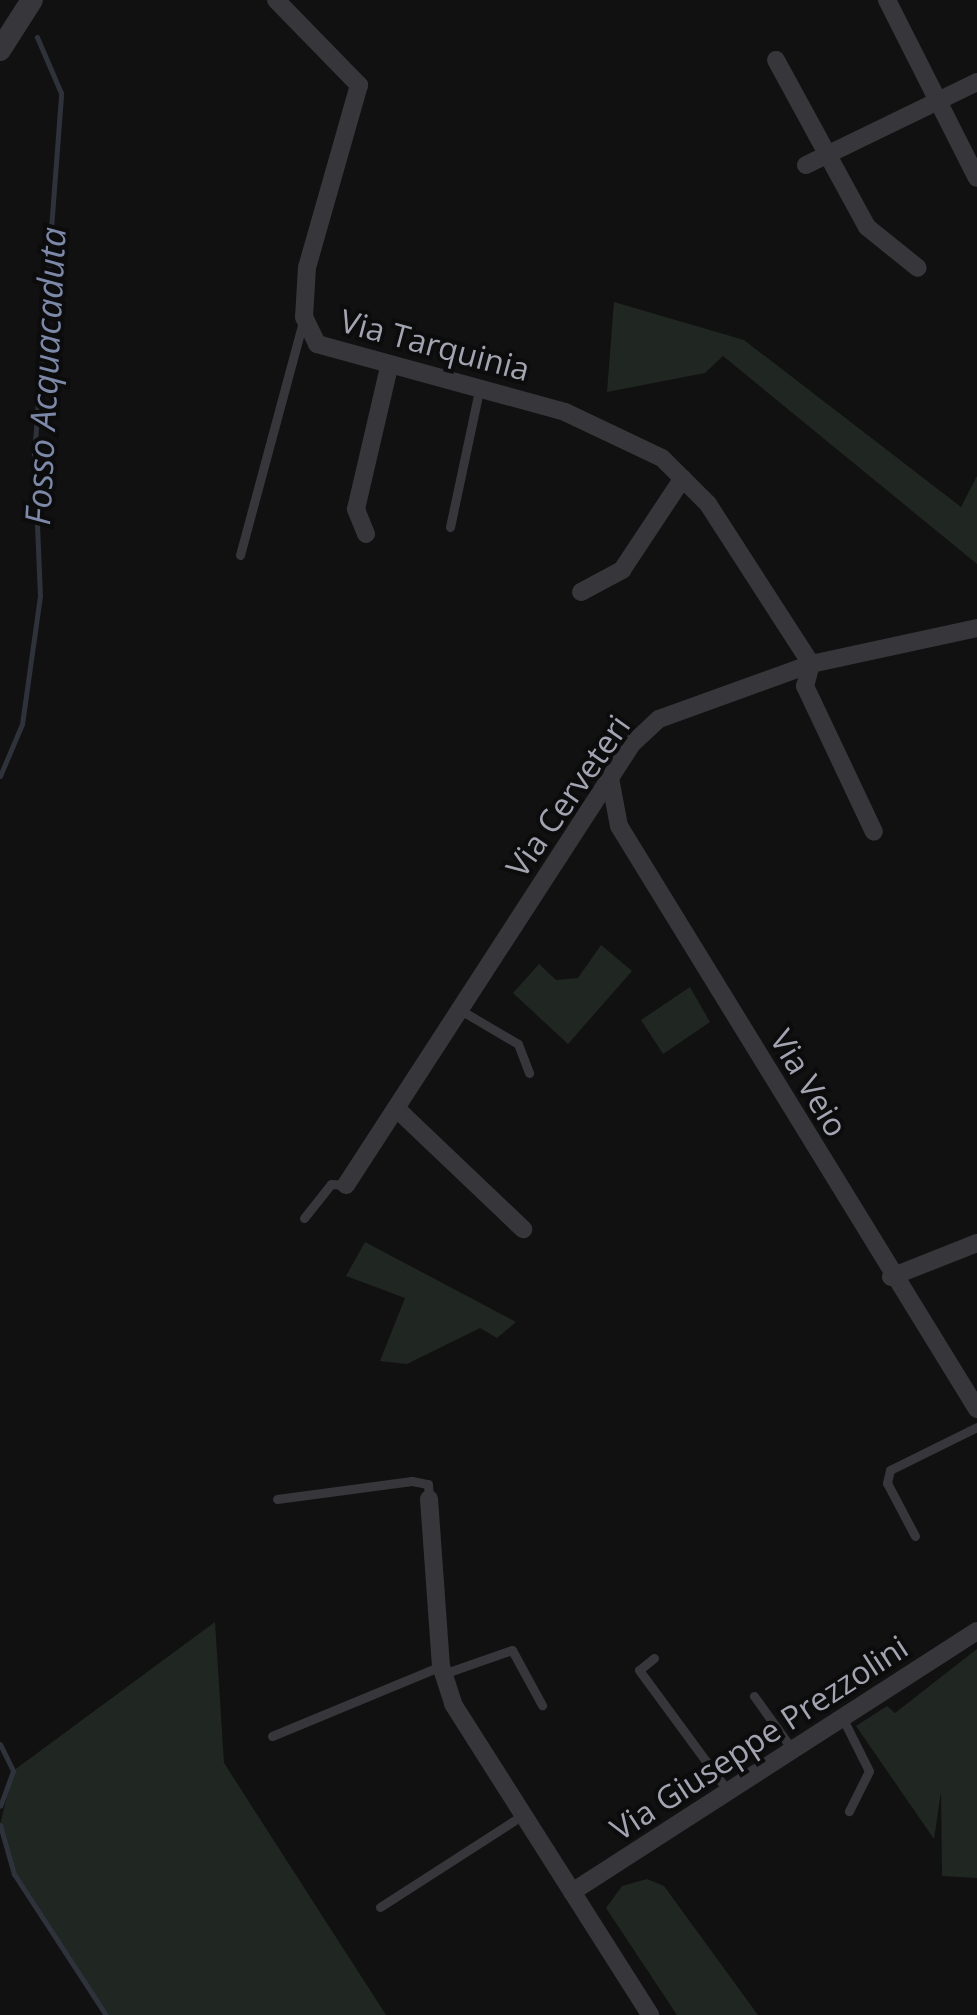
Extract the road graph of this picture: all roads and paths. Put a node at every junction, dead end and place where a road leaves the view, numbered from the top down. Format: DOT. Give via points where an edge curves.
graph roads {
  1 [pos="32,0"];
  2 [pos="276,0"];
  3 [pos="887,0"];
  4 [pos="0,50"];
  5 [pos="776,60"];
  6 [pos="977,82"];
  7 [pos="936,102"];
  8 [pos="826,155"];
  9 [pos="806,165"];
  10 [pos="977,178"];
  11 [pos="918,268"];
  12 [pos="304,316"];
  13 [pos="389,367"];
  14 [pos="479,390"];
  15 [pos="682,478"];
  16 [pos="450,527"];
  17 [pos="366,534"];
  18 [pos="240,555"];
  19 [pos="581,592"];
  20 [pos="977,628"];
  21 [pos="810,664"];
  22 [pos="610,778"];
  23 [pos="874,832"];
  24 [pos="462,1010"];
  25 [pos="530,1073"];
  26 [pos="398,1110"];
  27 [pos="346,1185"];
  28 [pos="304,1218"];
  29 [pos="523,1229"];
  30 [pos="977,1243"];
  31 [pos="890,1277"];
  32 [pos="977,1409"];
  33 [pos="977,1427"];
  34 [pos="429,1498"];
  35 [pos="277,1499"];
  36 [pos="915,1536"];
  37 [pos="977,1631"];
  38 [pos="654,1658"];
  39 [pos="442,1670"];
  40 [pos="754,1696"];
  41 [pos="542,1705"];
  42 [pos="842,1719"];
  43 [pos="272,1736"];
  44 [pos="794,1751"];
  45 [pos="730,1793"];
  46 [pos="849,1810"];
  47 [pos="523,1815"];
  48 [pos="572,1892"];
  49 [pos="380,1908"];
  50 [pos="650,2015"];
  1 -- 4 [label="street"];
  2 -- 12 [label="street, Via Tarquinia" via="359,84 307,266"];
  3 -- 7 [label="street"];
  5 -- 8 [label="street"];
  6 -- 7 [label="street"];
  7 -- 8 [label="street"];
  7 -- 10 [label="street"];
  8 -- 9 [label="street"];
  8 -- 11 [label="street" via="876,238"];
  12 -- 13 [label="street, Via Tarquinia" via="317,344"];
  12 -- 18 [label="lane"];
  13 -- 14 [label="street, Via Tarquinia"];
  13 -- 17 [label="street" via="356,509"];
  14 -- 15 [label="street, Via Tarquinia" via="611,430"];
  14 -- 16 [label="lane"];
  15 -- 19 [label="street" via="622,570"];
  15 -- 21 [label="street, Via Tarquinia"];
  20 -- 21 [label="street, Via Cerveteri"];
  21 -- 22 [label="street, Via Cerveteri" via="659,720"];
  21 -- 23 [label="street" via="806,686"];
  22 -- 24 [label="street, Via Cerveteri"];
  22 -- 31 [label="street, Via Veio" via="619,826"];
  24 -- 25 [label="lane" via="518,1044"];
  24 -- 26 [label="street, Via Cerveteri"];
  26 -- 27 [label="street, Via Cerveteri"];
  26 -- 29 [label="street"];
  27 -- 28 [label="lane" via="331,1184"];
  30 -- 31 [label="street"];
  31 -- 32 [label="street, Via Veio"];
  33 -- 36 [label="lane" via="890,1470 888,1483"];
  34 -- 35 [label="lane" via="428,1484 412,1481"];
  34 -- 39 [label="street"];
  37 -- 42 [label="street, Via Giuseppe Prezzolini"];
  38 -- 45 [label="lane" via="639,1670"];
  39 -- 41 [label="lane" via="512,1650"];
  39 -- 43 [label="lane"];
  39 -- 47 [label="street"];
  40 -- 44 [label="lane"];
  42 -- 44 [label="street, Via Giuseppe Prezzolini"];
  42 -- 46 [label="lane" via="870,1771"];
  44 -- 45 [label="street, Via Giuseppe Prezzolini"];
  45 -- 48 [label="street, Via Giuseppe Prezzolini"];
  47 -- 48 [label="street"];
  47 -- 49 [label="lane"];
  48 -- 50 [label="street"];
}
